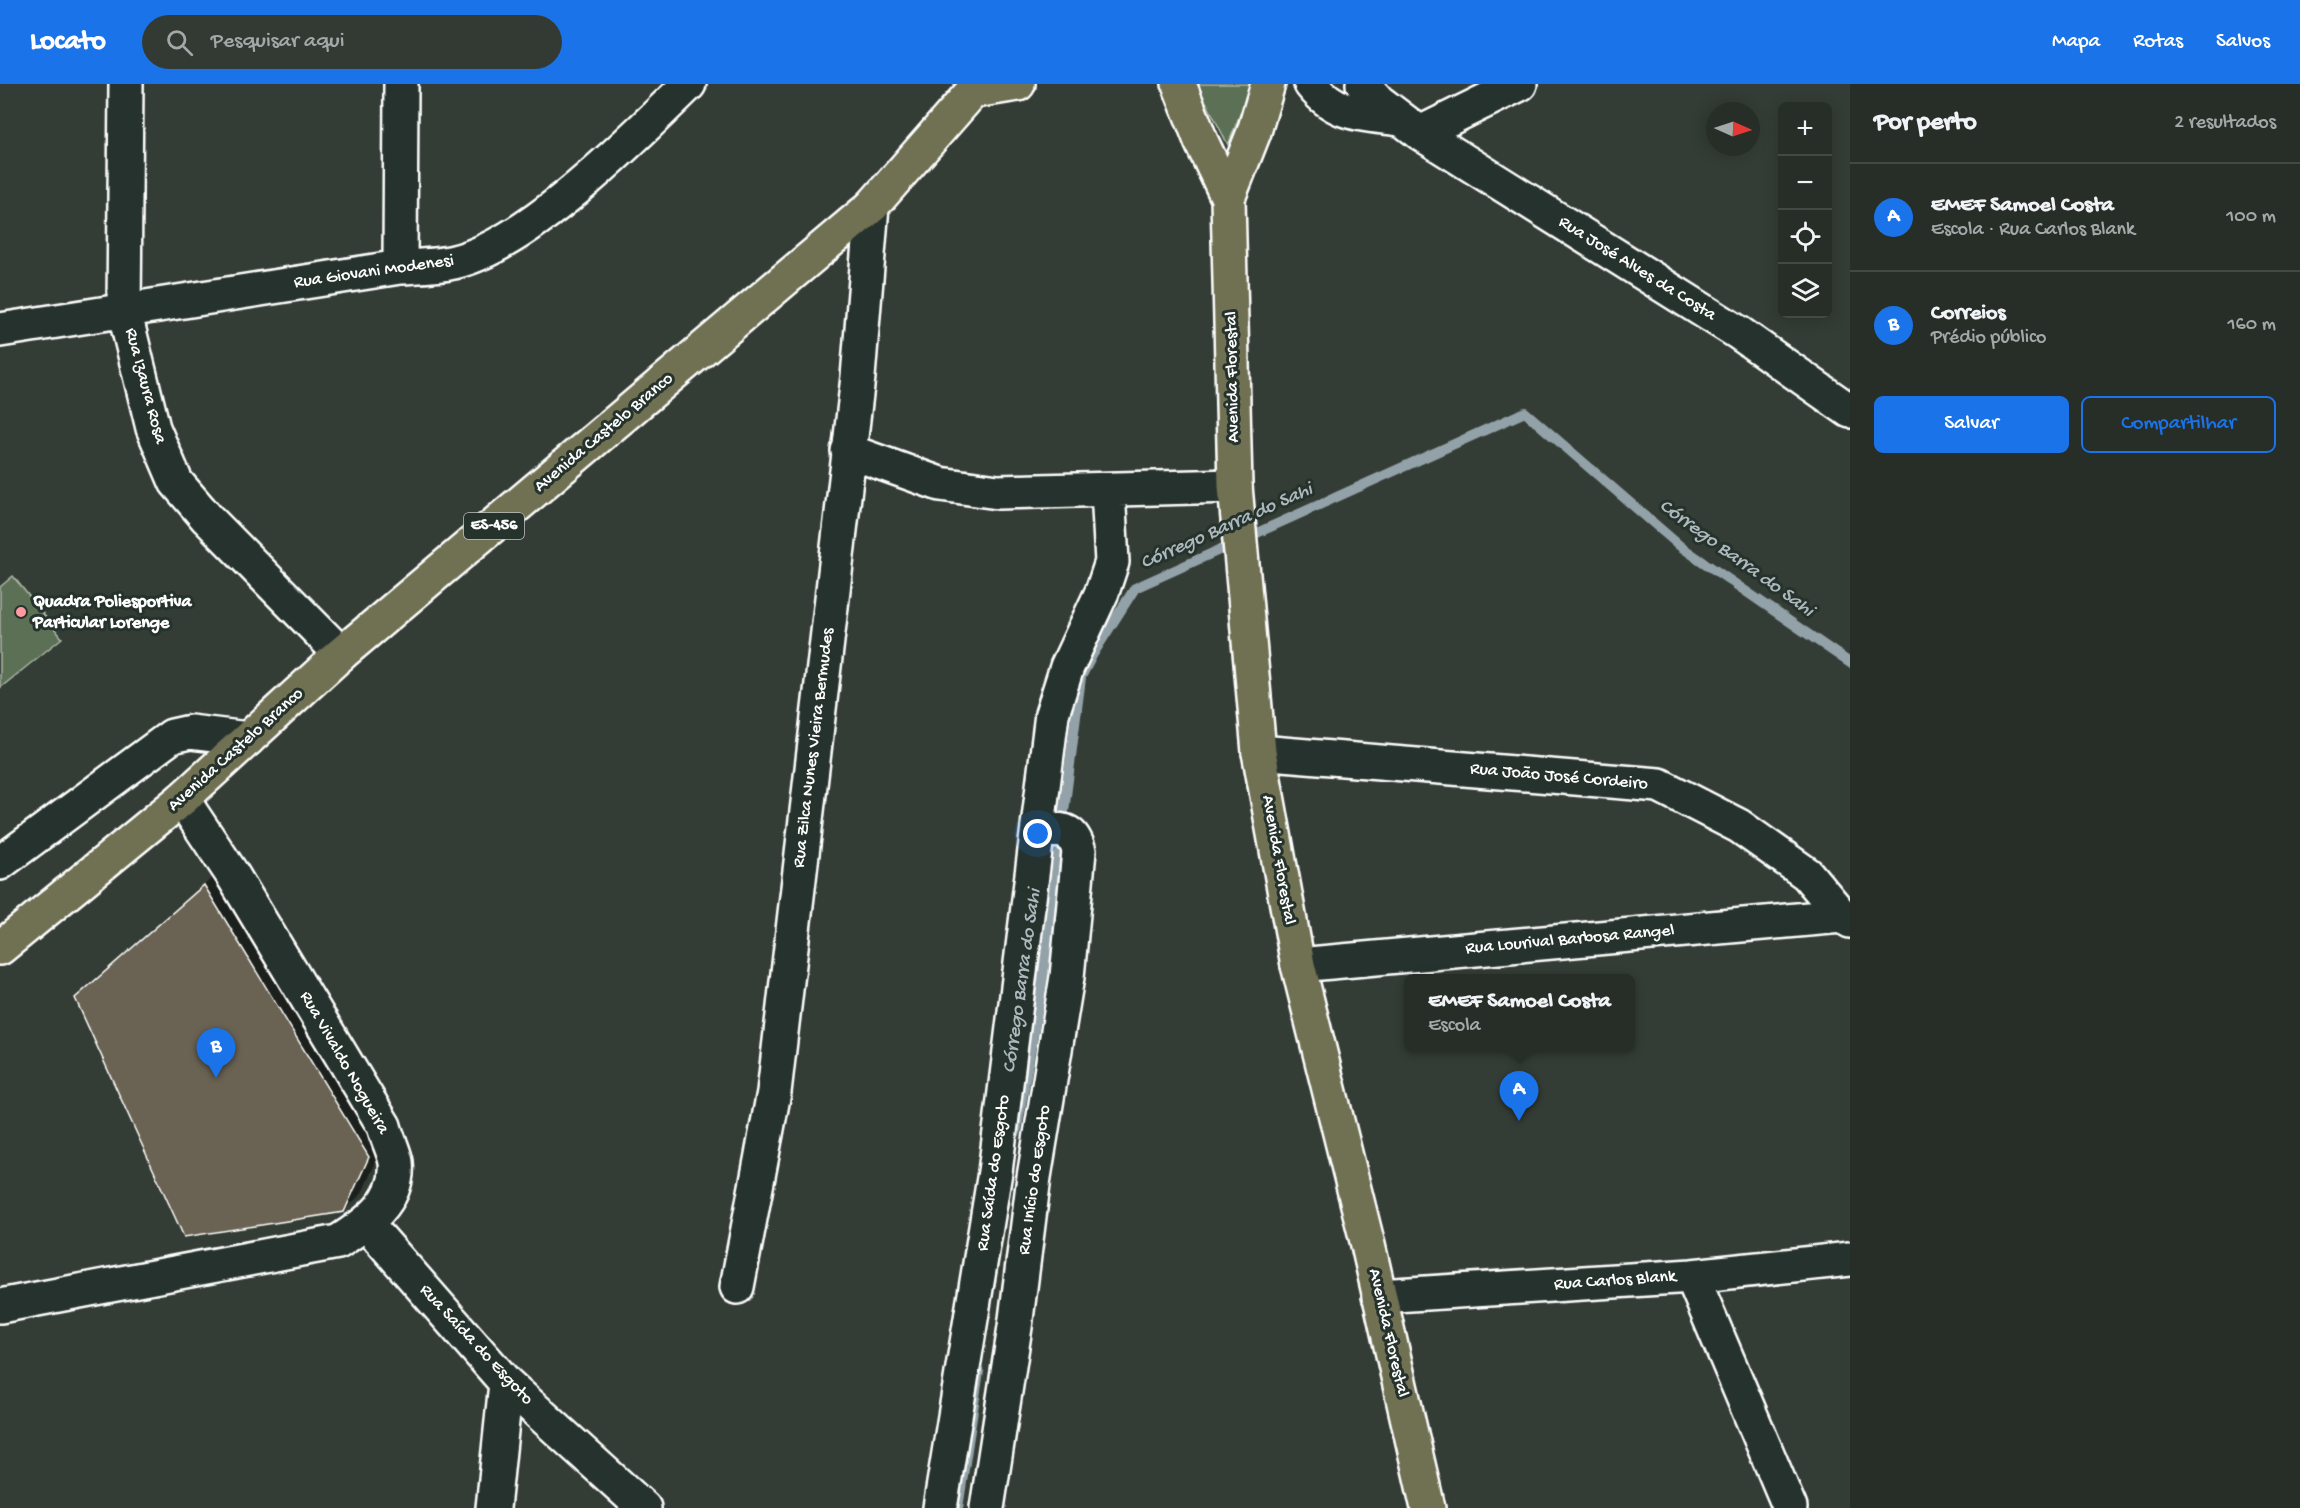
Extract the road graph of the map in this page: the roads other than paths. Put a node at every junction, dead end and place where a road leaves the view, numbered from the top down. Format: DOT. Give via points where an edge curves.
graph roads {
  1 [pos="126,84"];
  2 [pos="401,84"];
  3 [pos="1018,84"];
  4 [pos="1179,84"];
  5 [pos="1268,84"];
  6 [pos="1311,84"];
  7 [pos="1363,84"];
  8 [pos="1520,84"];
  9 [pos="682,87"];
  10 [pos="977,87"];
  11 [pos="1410,126"];
  12 [pos="1228,198"];
  13 [pos="872,206"];
  14 [pos="400,267"];
  15 [pos="124,310"];
  16 [pos="0,330"];
  17 [pos="1850,411"];
  18 [pos="848,451"];
  19 [pos="1235,486"];
  20 [pos="1108,490"];
  21 [pos="341,654"];
  22 [pos="248,740"];
  23 [pos="1259,752"];
  24 [pos="182,799"];
  25 [pos="1038,830"];
  26 [pos="0,863"];
  27 [pos="1846,919"];
  28 [pos="0,948"];
  29 [pos="1298,965"];
  30 [pos="367,1224"];
  31 [pos="1850,1259"];
  32 [pos="1692,1276"];
  33 [pos="737,1287"];
  34 [pos="1379,1296"];
  35 [pos="0,1306"];
  36 [pos="506,1383"];
  37 [pos="492,1508"];
  38 [pos="644,1508"];
  39 [pos="940,1508"];
  40 [pos="987,1508"];
  41 [pos="1428,1508"];
  42 [pos="1790,1508"];
  1 -- 15 [label="street, Rua Izaura Rosa"];
  2 -- 14 [label="street"];
  3 -- 10 [label="main road, Avenida Castelo Branco"];
  4 -- 12 [label="main road, Avenida Florestal"];
  5 -- 12 [label="main road, Avenida Florestal"];
  6 -- 11 [label="street" via="1333,106"];
  7 -- 11 [label="street, Rua José Alves da Costa"];
  8 -- 11 [label="street"];
  9 -- 14 [label="street, Rua Giovani Modenesi" via="570,194 497,246 455,262"];
  10 -- 13 [label="main road, Avenida Castelo Branco / ES-456"];
  11 -- 17 [label="street, Rua José Alves da Costa" via="1739,333"];
  12 -- 19 [label="main road, Avenida Florestal"];
  13 -- 18 [label="street, Rua Zilca Nunes Vieira Bermudes"];
  13 -- 21 [label="main road, Avenida Castelo Branco / ES-456"];
  14 -- 15 [label="street, Rua Giovani Modenesi"];
  15 -- 16 [label="street, Rua Giovani Modenesi"];
  15 -- 21 [label="street, Rua Izaura Rosa" via="153,428 176,482"];
  18 -- 20 [label="street" via="919,477 967,489"];
  18 -- 33 [label="street, Rua Zilca Nunes Vieira Bermudes" via="774,1092"];
  19 -- 20 [label="street"];
  19 -- 23 [label="main road, Avenida Florestal"];
  20 -- 25 [label="street, Rua Saída do Esgoto" via="1112,562 1067,667 1052,714"];
  21 -- 22 [label="main road, Avenida Castelo Branco / ES-456"];
  22 -- 24 [label="main road, Avenida Castelo Branco / ES-456"];
  22 -- 26 [label="street" via="190,732 172,736"];
  23 -- 27 [label="street, Rua João José Cordeiro" via="1659,785 1739,826 1807,874"];
  23 -- 29 [label="main road, Avenida Florestal"];
  24 -- 28 [label="main road, Avenida Castelo Branco / ES-456"];
  24 -- 30 [label="street, Rua Vivaldo Nogueira" via="232,874 384,1126 396,1163 391,1195"];
  25 -- 39 [label="street, Rua Saída do Esgoto" via="995,1172"];
  25 -- 40 [label="street, Rua Início do Esgoto" via="1070,832 1079,851 1067,977"];
  27 -- 29 [label="street, Rua Lourival Barbosa Rangel"];
  29 -- 34 [label="main road, Avenida Florestal"];
  30 -- 35 [label="street, Rua Vivaldo Nogueira" via="338,1242"];
  30 -- 36 [label="street, Rua Saída do Esgoto"];
  31 -- 32 [label="street, Rua Carlos Blank"];
  32 -- 34 [label="street, Rua Carlos Blank"];
  32 -- 42 [label="street"];
  34 -- 41 [label="main road, Avenida Florestal"];
  36 -- 37 [label="street"];
  36 -- 38 [label="street, Rua Saída do Esgoto"];
}
